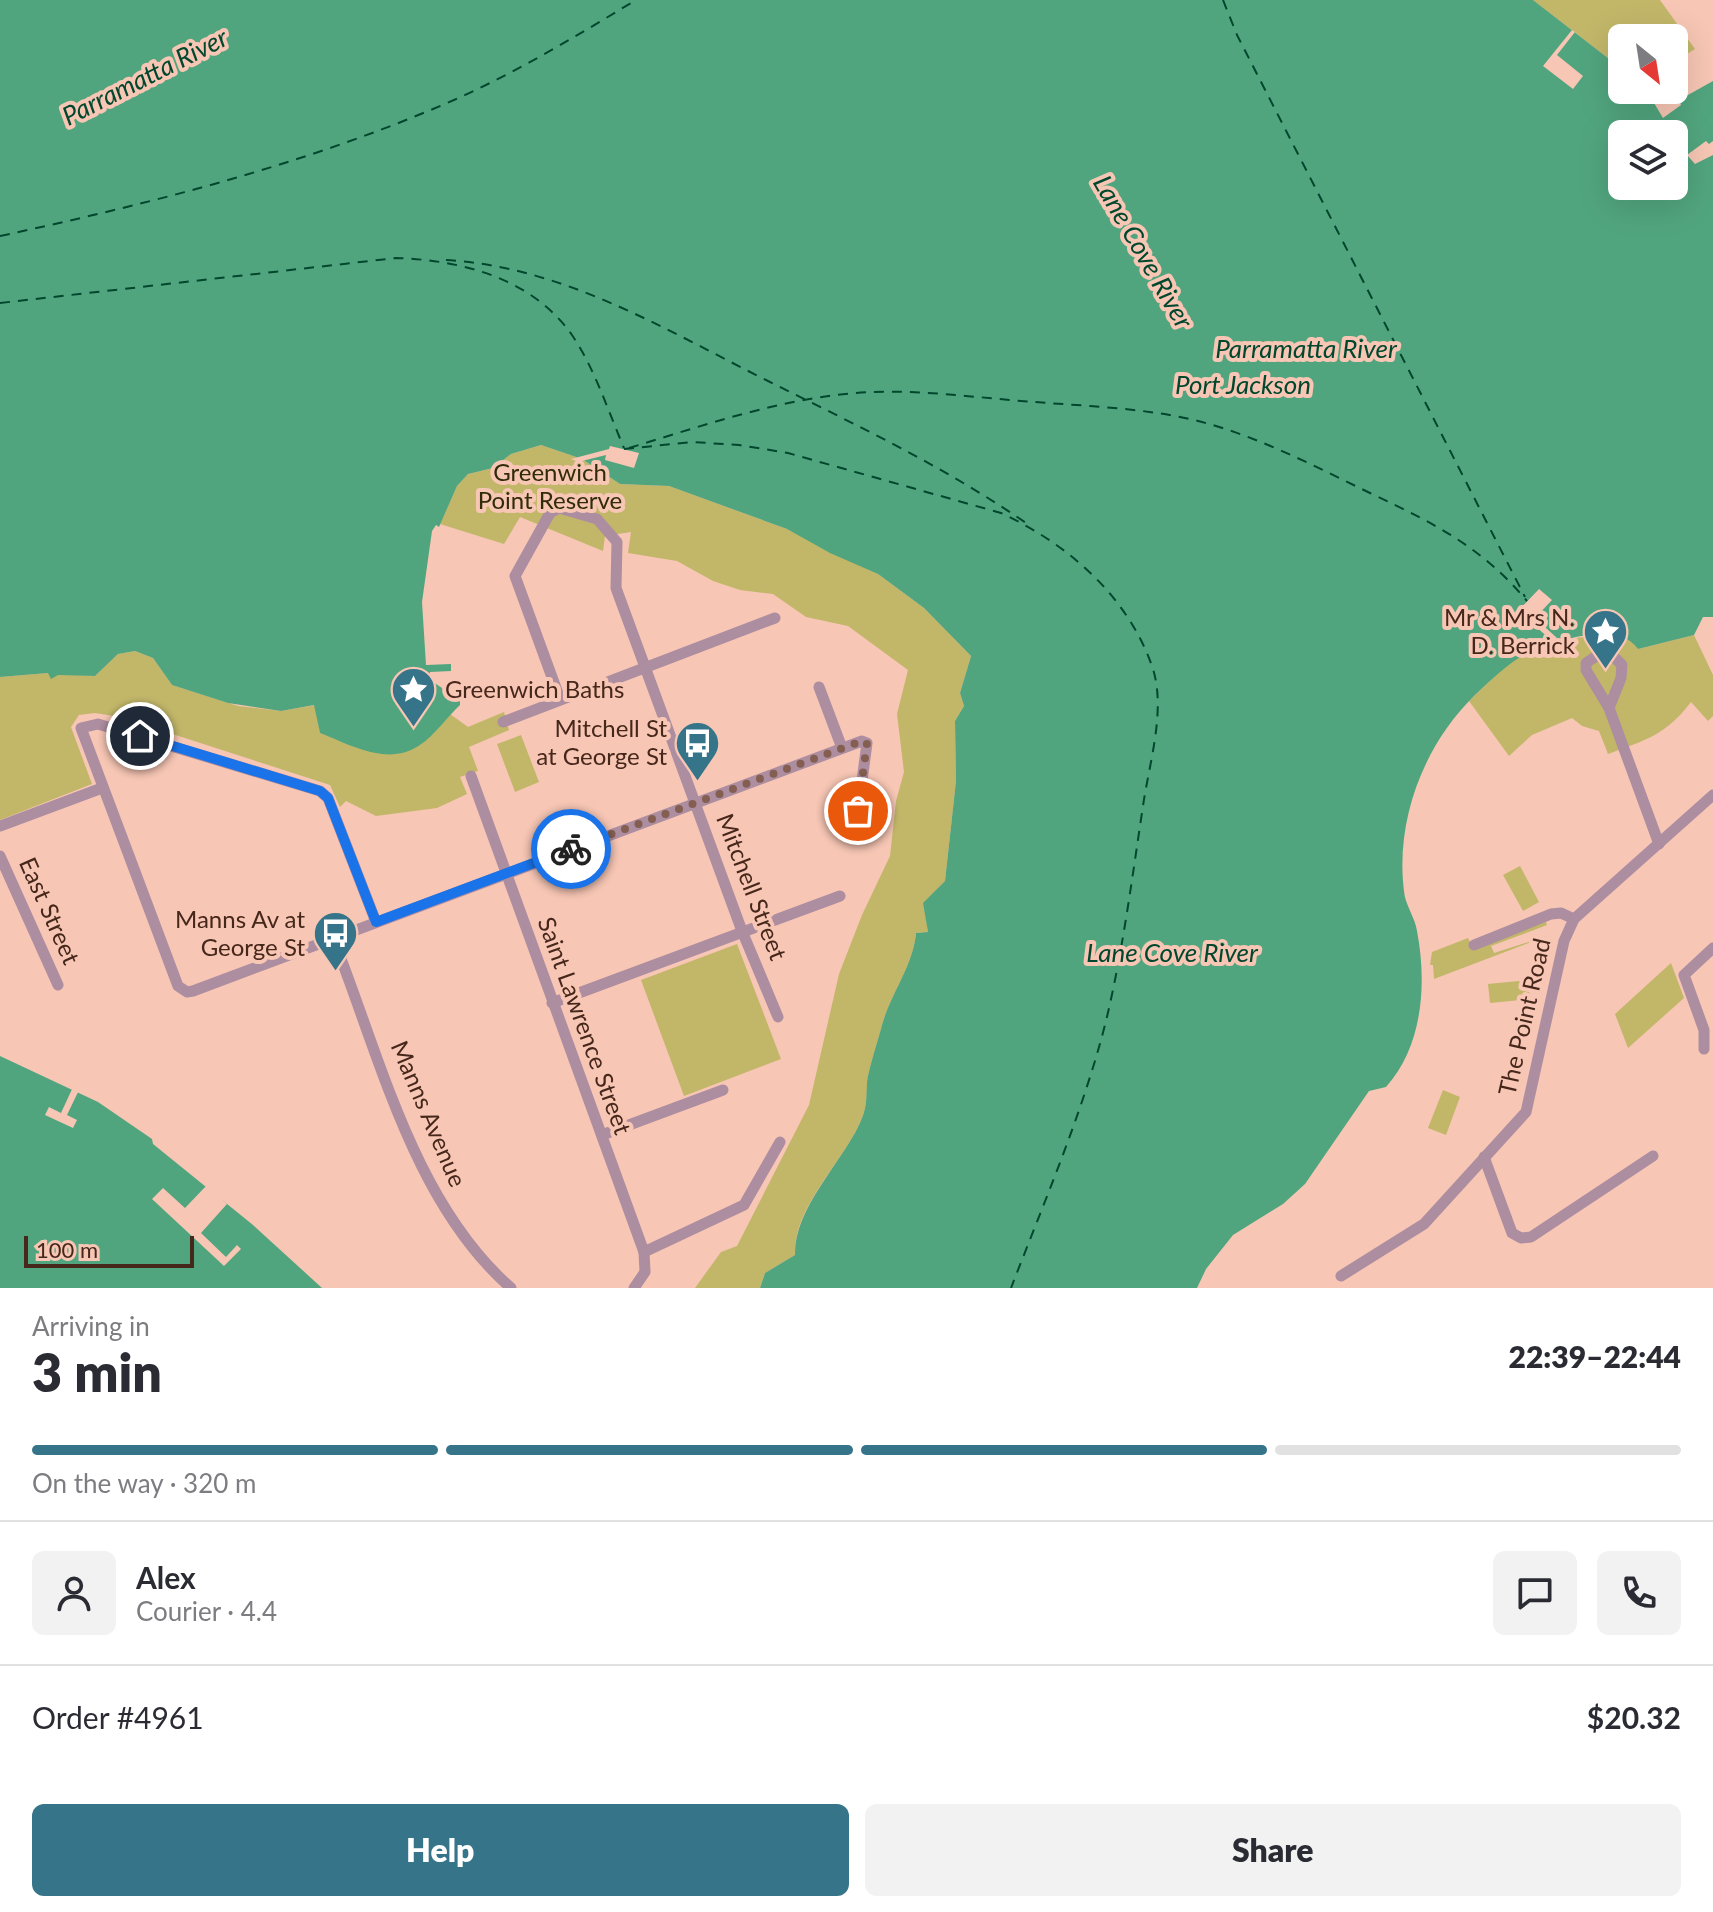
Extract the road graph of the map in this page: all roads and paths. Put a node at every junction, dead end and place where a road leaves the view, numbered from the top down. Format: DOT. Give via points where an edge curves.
graph roads {
  1 [pos="775,618"];
  2 [pos="646,669"];
  3 [pos="819,687"];
  4 [pos="560,699"];
  5 [pos="1609,708"];
  6 [pos="503,722"];
  7 [pos="842,748"];
  8 [pos="471,776"];
  9 [pos="102,788"];
  10 [pos="1713,795"];
  11 [pos="695,802"];
  12 [pos="858,811"];
  13 [pos="0,826"];
  14 [pos="1659,844"];
  15 [pos="0,856"];
  16 [pos="505,874"];
  17 [pos="840,896"];
  18 [pos="1574,919"];
  19 [pos="376,922"];
  20 [pos="742,931"];
  21 [pos="333,938"];
  22 [pos="1474,945"];
  23 [pos="1713,948"];
  24 [pos="58,985"];
  25 [pos="552,1003"];
  26 [pos="778,1017"];
  27 [pos="1704,1049"];
  28 [pos="723,1090"];
  29 [pos="602,1135"];
  30 [pos="780,1142"];
  31 [pos="1653,1156"];
  32 [pos="1484,1157"];
  33 [pos="644,1252"];
  34 [pos="1341,1276"];
  35 [pos="511,1288"];
  36 [pos="634,1288"];
  1 -- 2 [label="street"];
  2 -- 4 [label="street"];
  2 -- 4 [label="street, Mitchell Street" via="615,584 618,545 597,519 557,508 516,571"];
  2 -- 11 [label="street, Mitchell Street"];
  3 -- 7 [label="street"];
  4 -- 6 [label="street"];
  5 -- 5 [label="street" via="1586,670 1590,658 1598,655 1612,655 1622,665"];
  5 -- 14 [label="street"];
  7 -- 11 [label="street"];
  7 -- 12 [label="street" via="867,743"];
  8 -- 16 [label="street, Saint Lawrence Street"];
  9 -- 13 [label="street"];
  9 -- 19 [label="street" via="82,738 84,725 98,724 320,791 328,798"];
  9 -- 21 [label="street" via="178,986 187,992"];
  10 -- 14 [label="street, The Point Road"];
  11 -- 16 [label="street"];
  11 -- 20 [label="street, Mitchell Street"];
  14 -- 18 [label="street, The Point Road"];
  15 -- 24 [label="street, East Street"];
  16 -- 19 [label="street"];
  16 -- 25 [label="street, Saint Lawrence Street"];
  17 -- 20 [label="street"];
  18 -- 22 [label="street" via="1551,914"];
  18 -- 32 [label="street, The Point Road" via="1564,941 1526,1112"];
  19 -- 21 [label="street"];
  20 -- 25 [label="street"];
  20 -- 26 [label="street, Mitchell Street"];
  21 -- 35 [label="street, Manns Avenue" via="427,1181 491,1270"];
  23 -- 27 [label="street" via="1684,975 1704,1030"];
  25 -- 29 [label="street, Saint Lawrence Street"];
  28 -- 29 [label="street"];
  29 -- 33 [label="street, Saint Lawrence Street"];
  30 -- 33 [label="street" via="744,1205"];
  31 -- 32 [label="street" via="1531,1237 1521,1238 1512,1233"];
  32 -- 34 [label="street, The Point Road" via="1424,1224"];
  33 -- 36 [label="street" via="645,1272"];
}
